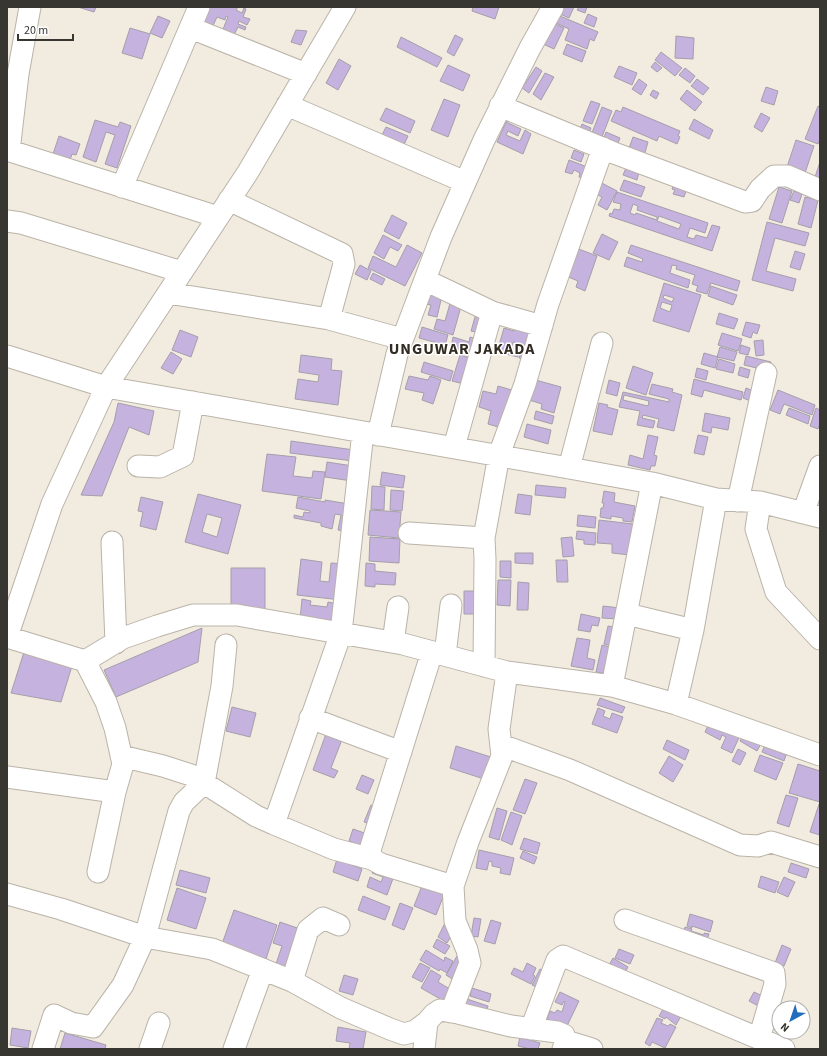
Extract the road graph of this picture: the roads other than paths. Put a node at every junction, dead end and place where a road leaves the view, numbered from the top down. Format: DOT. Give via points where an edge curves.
graph roads {
  1 [pos="30,7"];
  2 [pos="199,7"];
  3 [pos="345,7"];
  4 [pos="553,7"];
  5 [pos="191,28"];
  6 [pos="12,72"];
  7 [pos="306,74"];
  8 [pos="288,105"];
  9 [pos="500,106"];
  10 [pos="603,148"];
  11 [pos="8,151"];
  12 [pos="465,182"];
  13 [pos="122,187"];
  14 [pos="820,190"];
  15 [pos="223,209"];
  16 [pos="7,221"];
  17 [pos="182,272"];
  18 [pos="425,280"];
  19 [pos="168,293"];
  20 [pos="492,312"];
  21 [pos="329,319"];
  22 [pos="542,326"];
  23 [pos="402,339"];
  24 [pos="602,343"];
  25 [pos="7,356"];
  26 [pos="766,373"];
  27 [pos="106,387"];
  28 [pos="193,402"];
  29 [pos="370,434"];
  30 [pos="454,447"];
  31 [pos="499,455"];
  32 [pos="138,466"];
  33 [pos="820,466"];
  34 [pos="569,468"];
  35 [pos="652,484"];
  36 [pos="716,499"];
  37 [pos="738,500"];
  38 [pos="760,502"];
  39 [pos="812,515"];
  40 [pos="409,533"];
  41 [pos="484,538"];
  42 [pos="112,542"];
  43 [pos="451,605"];
  44 [pos="398,607"];
  45 [pos="627,614"];
  46 [pos="693,630"];
  47 [pos="341,633"];
  48 [pos="7,637"];
  49 [pos="820,639"];
  50 [pos="393,642"];
  51 [pos="116,643"];
  52 [pos="226,645"];
  53 [pos="439,654"];
  54 [pos="85,662"];
  55 [pos="484,666"];
  56 [pos="507,672"];
  57 [pos="612,686"];
  58 [pos="676,704"];
  59 [pos="310,718"];
  60 [pos="501,744"];
  61 [pos="401,752"];
  62 [pos="820,755"];
  63 [pos="121,756"];
  64 [pos="7,777"];
  65 [pos="204,783"];
  66 [pos="115,792"];
  67 [pos="274,824"];
  68 [pos="820,857"];
  69 [pos="372,859"];
  70 [pos="98,872"];
  71 [pos="453,886"];
  72 [pos="7,894"];
  73 [pos="625,920"];
  74 [pos="339,925"];
  75 [pos="145,937"];
  76 [pos="263,969"];
  77 [pos="292,981"];
  78 [pos="451,1012"];
  79 [pos="427,1022"];
  80 [pos="159,1024"];
  81 [pos="531,1028"];
  82 [pos="759,1039"];
  83 [pos="564,1045"];
  84 [pos="43,1049"];
  85 [pos="150,1049"];
  86 [pos="234,1049"];
  87 [pos="424,1049"];
  88 [pos="592,1049"];
  89 [pos="784,1049"];
  1 -- 6 [label="street"];
  2 -- 5 [label="street"];
  3 -- 7 [label="street"];
  4 -- 9 [label="street"];
  5 -- 7 [label="street"];
  5 -- 13 [label="street"];
  6 -- 11 [label="street"];
  7 -- 8 [label="street"];
  8 -- 12 [label="street"];
  8 -- 15 [label="street"];
  9 -- 10 [label="street"];
  9 -- 12 [label="street"];
  10 -- 14 [label="street" via="745,202 752,201 760,188 774,176 788,176"];
  10 -- 22 [label="street"];
  11 -- 13 [label="street"];
  12 -- 18 [label="street"];
  13 -- 15 [label="street"];
  15 -- 17 [label="street"];
  15 -- 21 [label="street" via="342,254 344,264"];
  16 -- 17 [label="street"];
  17 -- 19 [label="street"];
  18 -- 20 [label="street"];
  18 -- 23 [label="street"];
  19 -- 21 [label="street"];
  19 -- 27 [label="street"];
  20 -- 22 [label="street"];
  20 -- 30 [label="street"];
  21 -- 23 [label="street"];
  22 -- 31 [label="street" via="525,384"];
  23 -- 29 [label="street"];
  24 -- 34 [label="street"];
  25 -- 27 [label="street"];
  26 -- 37 [label="street"];
  27 -- 28 [label="street"];
  27 -- 48 [label="street" via="52,504"];
  28 -- 29 [label="street"];
  28 -- 32 [label="street" via="183,456 160,467"];
  29 -- 30 [label="street"];
  29 -- 47 [label="street"];
  30 -- 31 [label="street"];
  31 -- 34 [label="street"];
  31 -- 41 [label="street"];
  33 -- 39 [label="street"];
  34 -- 35 [label="street"];
  35 -- 36 [label="street"];
  35 -- 45 [label="street"];
  36 -- 37 [label="street"];
  36 -- 46 [label="street"];
  37 -- 38 [label="street"];
  38 -- 39 [label="street"];
  38 -- 49 [label="street" via="756,529 776,592"];
  40 -- 41 [label="street"];
  41 -- 55 [label="street"];
  42 -- 51 [label="street"];
  43 -- 53 [label="street"];
  44 -- 50 [label="street"];
  45 -- 46 [label="street"];
  45 -- 57 [label="street"];
  46 -- 58 [label="street"];
  47 -- 50 [label="street"];
  47 -- 51 [label="street" via="237,615 193,615 123,638"];
  47 -- 59 [label="street"];
  48 -- 54 [label="street"];
  50 -- 53 [label="street"];
  51 -- 54 [label="street"];
  52 -- 65 [label="street" via="222,686"];
  53 -- 55 [label="street"];
  53 -- 61 [label="street"];
  54 -- 63 [label="street" via="106,702"];
  55 -- 56 [label="street"];
  56 -- 57 [label="street"];
  56 -- 60 [label="street" via="499,728"];
  57 -- 58 [label="street"];
  58 -- 62 [label="street"];
  59 -- 61 [label="street"];
  59 -- 67 [label="street"];
  60 -- 68 [label="street" via="570,770 740,845 758,846 771,842"];
  60 -- 71 [label="street" via="502,756"];
  61 -- 69 [label="street" via="370,850"];
  63 -- 65 [label="street" via="191,775"];
  63 -- 66 [label="street" via="122,764"];
  64 -- 66 [label="street"];
  65 -- 67 [label="street" via="256,816"];
  65 -- 75 [label="street" via="184,802 179,811"];
  66 -- 70 [label="street"];
  67 -- 69 [label="street" via="334,849"];
  69 -- 71 [label="street"];
  71 -- 78 [label="street" via="455,921 470,963"];
  72 -- 75 [label="street"];
  73 -- 82 [label="street" via="774,973 775,984"];
  74 -- 77 [label="street" via="323,918 308,930"];
  75 -- 76 [label="street" via="212,949"];
  75 -- 84 [label="street" via="123,985 93,1027 71,1023 54,1015"];
  76 -- 77 [label="street"];
  76 -- 86 [label="street"];
  77 -- 79 [label="street" via="341,1008 404,1034 415,1031"];
  78 -- 79 [label="street" via="440,1010"];
  78 -- 81 [label="street"];
  79 -- 87 [label="street"];
  80 -- 85 [label="street"];
  81 -- 82 [label="street" via="557,960 563,956"];
  81 -- 83 [label="street" via="564,1035"];
  82 -- 89 [label="street"];
  83 -- 88 [label="street"];
}
